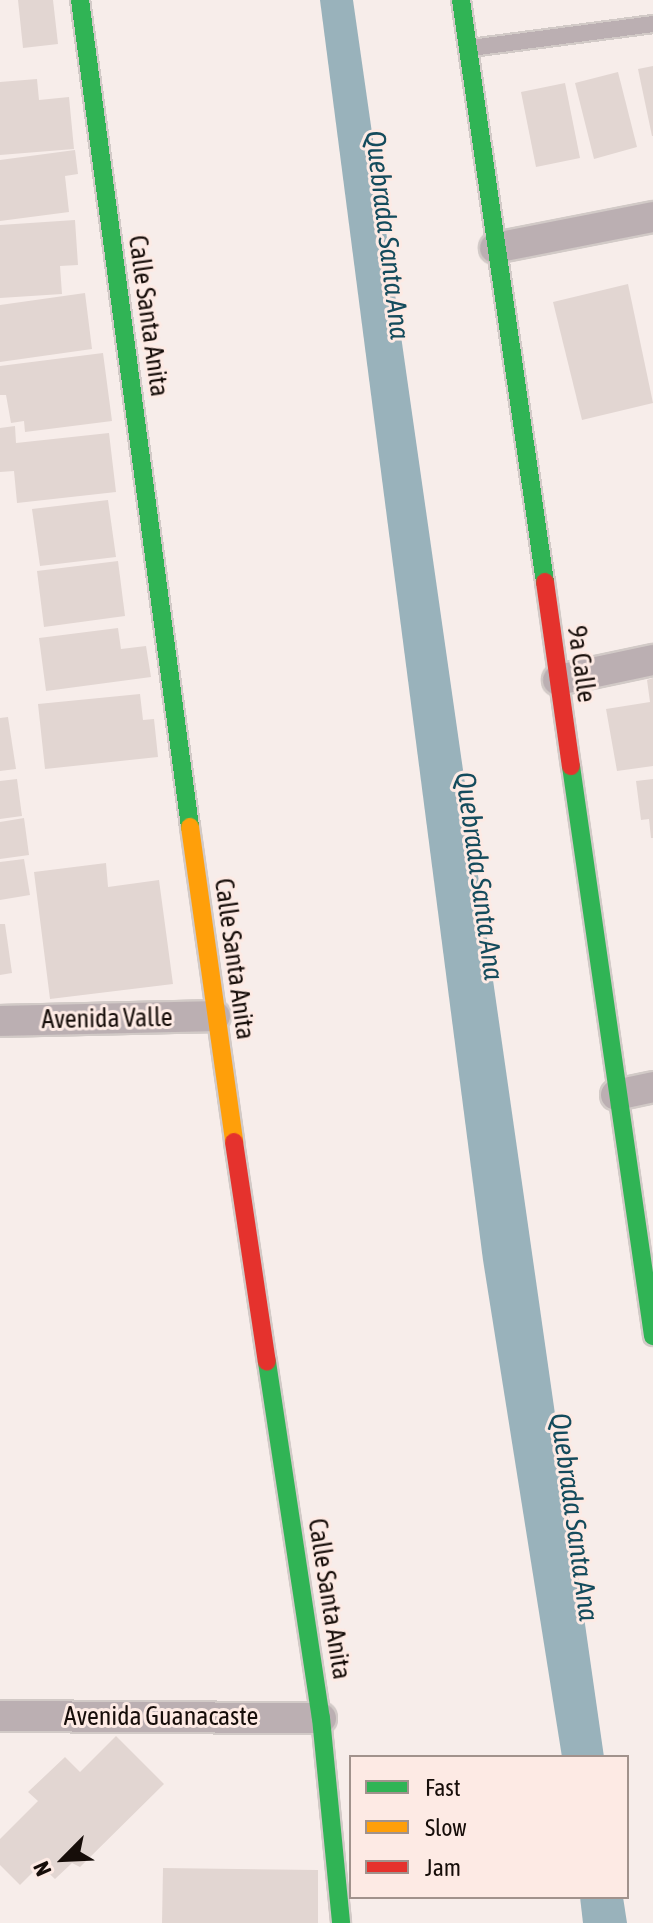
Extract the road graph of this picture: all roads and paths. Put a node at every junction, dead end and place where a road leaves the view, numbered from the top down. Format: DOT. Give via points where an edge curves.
graph roads {
  1 [pos="80,0"];
  2 [pos="461,0"];
  3 [pos="653,24"];
  4 [pos="469,48"];
  5 [pos="653,217"];
  6 [pos="495,248"];
  7 [pos="653,660"];
  8 [pos="558,680"];
  9 [pos="215,1016"];
  10 [pos="0,1021"];
  11 [pos="653,1087"];
  12 [pos="616,1095"];
  13 [pos="653,1336"];
  14 [pos="0,1716"];
  15 [pos="321,1718"];
  16 [pos="341,1923"];
  1 -- 9 [label="street, Calle Santa Anita"];
  2 -- 4 [label="street, 9a Calle"];
  3 -- 4 [label="lane"];
  4 -- 6 [label="street, 9a Calle"];
  5 -- 6 [label="street"];
  6 -- 8 [label="street, 9a Calle"];
  7 -- 8 [label="street"];
  8 -- 12 [label="street, 9a Calle"];
  9 -- 10 [label="street, Avenida Valle"];
  9 -- 15 [label="street, Calle Santa Anita"];
  11 -- 12 [label="street"];
  12 -- 13 [label="street, 9a Calle"];
  14 -- 15 [label="street, Avenida Guanacaste"];
  15 -- 16 [label="street, Calle Santa Anita"];
}
